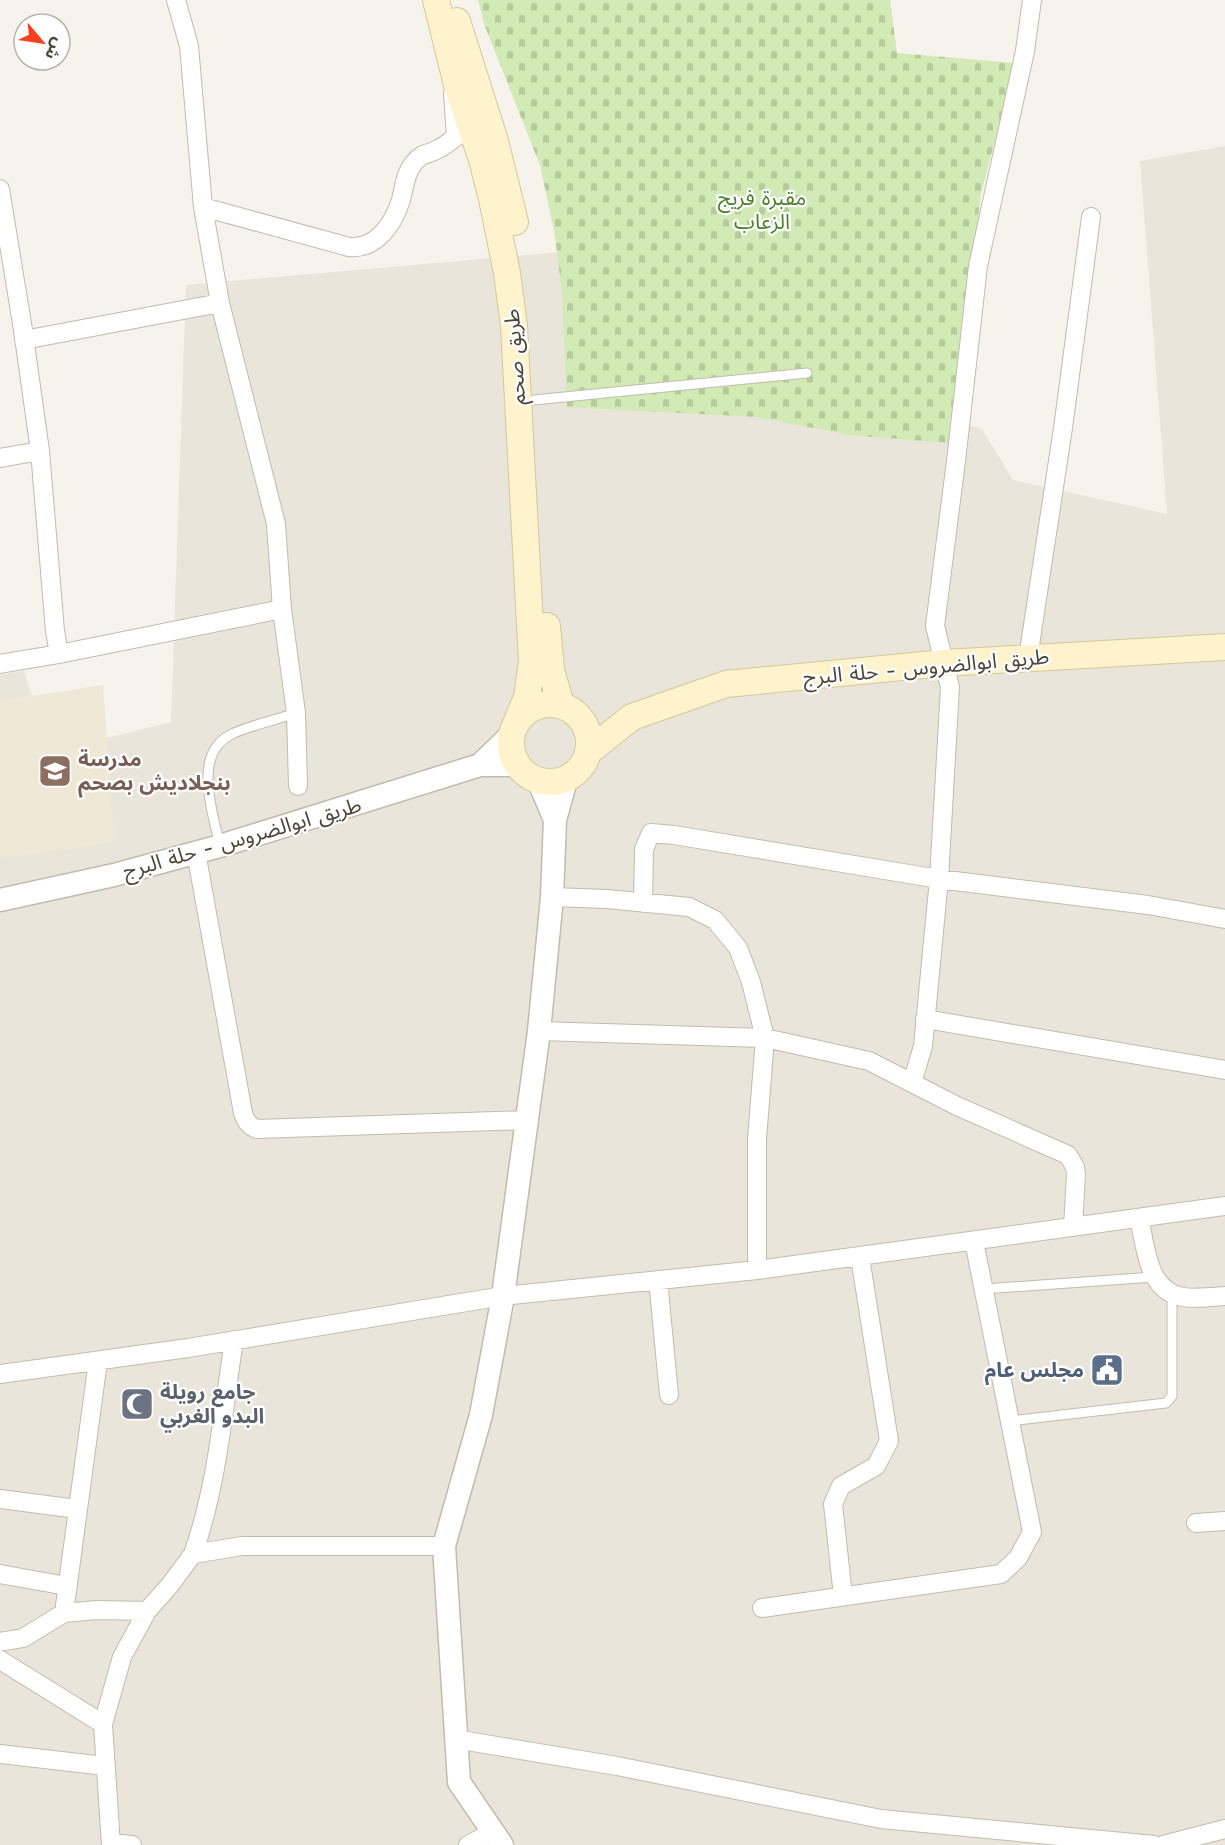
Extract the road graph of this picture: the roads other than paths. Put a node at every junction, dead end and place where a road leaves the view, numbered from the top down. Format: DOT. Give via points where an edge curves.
graph roads {
  1 [pos="176,0"];
  2 [pos="435,0"];
  3 [pos="453,0"];
  4 [pos="1032,0"];
  5 [pos="452,65"];
  6 [pos="0,189"];
  7 [pos="203,207"];
  8 [pos="1091,217"];
  9 [pos="3,224"];
  10 [pos="220,303"];
  11 [pos="24,340"];
  12 [pos="807,373"];
  13 [pos="534,400"];
  14 [pos="40,451"];
  15 [pos="0,458"];
  16 [pos="282,609"];
  17 [pos="1225,647"];
  18 [pos="59,654"];
  19 [pos="1028,658"];
  20 [pos="944,663"];
  21 [pos="0,664"];
  22 [pos="570,711"];
  23 [pos="296,713"];
  24 [pos="632,717"];
  25 [pos="514,728"];
  26 [pos="588,752"];
  27 [pos="480,765"];
  28 [pos="517,765"];
  29 [pos="566,780"];
  30 [pos="539,782"];
  31 [pos="298,786"];
  32 [pos="555,820"];
  33 [pos="220,846"];
  34 [pos="196,852"];
  35 [pos="939,879"];
  36 [pos="552,897"];
  37 [pos="0,900"];
  38 [pos="643,903"];
  39 [pos="1225,919"];
  40 [pos="925,1019"];
  41 [pos="539,1031"];
  42 [pos="765,1038"];
  43 [pos="1225,1070"];
  44 [pos="912,1083"];
  45 [pos="527,1120"];
  46 [pos="1225,1206"];
  47 [pos="1138,1218"];
  48 [pos="1073,1227"];
  49 [pos="974,1241"];
  50 [pos="860,1257"];
  51 [pos="757,1270"];
  52 [pos="1154,1277"];
  53 [pos="658,1280"];
  54 [pos="984,1289"];
  55 [pos="1172,1294"];
  56 [pos="503,1296"];
  57 [pos="1225,1296"];
  58 [pos="234,1340"];
  59 [pos="98,1361"];
  60 [pos="0,1374"];
  61 [pos="669,1395"];
  62 [pos="1010,1421"];
  63 [pos="0,1499"];
  64 [pos="77,1509"];
  65 [pos="1225,1521"];
  66 [pos="1196,1523"];
  67 [pos="444,1546"];
  68 [pos="193,1554"];
  69 [pos="0,1574"];
  70 [pos="67,1586"];
  71 [pos="843,1596"];
  72 [pos="762,1608"];
  73 [pos="147,1611"];
  74 [pos="64,1613"];
  75 [pos="0,1642"];
  76 [pos="0,1659"];
  77 [pos="103,1724"];
  78 [pos="455,1739"];
  79 [pos="0,1754"];
  80 [pos="105,1766"];
  81 [pos="1225,1829"];
  82 [pos="498,1838"];
  83 [pos="111,1844"];
  84 [pos="132,1845"];
  85 [pos="468,1845"];
  86 [pos="1154,1845"];
  87 [pos="1163,1845"];
  1 -- 7 [label="street" via="189,46"];
  2 -- 5 [label="main road, طريق صحم"];
  3 -- 13 [label="main road, طريق صحم" via="495,141 519,242 532,338"];
  4 -- 20 [label="street" via="1025,51 978,266 935,626"];
  5 -- 7 [label="street" via="456,137 439,149 421,154 411,166 394,215 385,232 372,242 349,247"];
  5 -- 25 [label="main road, طريق صحم" via="492,199 514,326 532,661 527,698"];
  6 -- 9 [label="street"];
  7 -- 10 [label="street"];
  8 -- 19 [label="street"];
  9 -- 11 [label="street"];
  10 -- 11 [label="street"];
  10 -- 16 [label="street" via="276,524"];
  11 -- 14 [label="street"];
  12 -- 13 [label="lane"];
  13 -- 22 [label="main road, طريق صحم" via="549,657"];
  14 -- 15 [label="street"];
  14 -- 18 [label="street"];
  16 -- 18 [label="street"];
  16 -- 23 [label="street"];
  17 -- 19 [label="main road, طريق ابوالضروس - حلة البرج"];
  18 -- 21 [label="street"];
  19 -- 20 [label="main road, طريق ابوالضروس - حلة البرج"];
  20 -- 24 [label="main road, طريق ابوالضروس - حلة البرج" via="726,684"];
  20 -- 35 [label="street" via="950,687"];
  22 -- 24 [label="main road, طريق ابوالضروس - حلة البرج"];
  22 -- 25 [label="main road" via="545,704 529,710"];
  22 -- 26 [label="main road" via="588,734"];
  23 -- 31 [label="street"];
  23 -- 33 [label="lane" via="230,735 214,748 208,791"];
  24 -- 26 [label="main road, طريق ابوالضروس - حلة البرج"];
  25 -- 27 [label="street, طريق ابوالضروس - حلة البرج"];
  25 -- 28 [label="main road" via="511,751"];
  26 -- 29 [label="main road" via="584,763"];
  27 -- 28 [label="street, طريق ابوالضروس - حلة البرج"];
  27 -- 33 [label="street, طريق ابوالضروس - حلة البرج"];
  28 -- 30 [label="main road" via="526,776"];
  29 -- 30 [label="main road"];
  29 -- 32 [label="street"];
  30 -- 32 [label="street"];
  32 -- 36 [label="street"];
  33 -- 34 [label="street, طريق ابوالضروس - حلة البرج"];
  34 -- 37 [label="street, طريق ابوالضروس - حلة البرج"];
  34 -- 45 [label="street" via="243,1113 250,1126 257,1129"];
  35 -- 38 [label="street" via="651,833 644,849"];
  35 -- 39 [label="street" via="1148,905"];
  35 -- 40 [label="street"];
  36 -- 38 [label="street"];
  36 -- 41 [label="street"];
  38 -- 42 [label="street" via="689,908 715,920 738,948"];
  40 -- 43 [label="street"];
  40 -- 44 [label="street"];
  41 -- 42 [label="street"];
  41 -- 45 [label="street"];
  42 -- 44 [label="street" via="869,1061"];
  42 -- 51 [label="street" via="757,1140"];
  44 -- 48 [label="street" via="1068,1155 1076,1174"];
  45 -- 56 [label="street"];
  46 -- 47 [label="street"];
  47 -- 48 [label="street"];
  47 -- 52 [label="street"];
  48 -- 49 [label="street"];
  49 -- 50 [label="street"];
  49 -- 54 [label="street"];
  50 -- 51 [label="street"];
  50 -- 71 [label="street" via="889,1441 876,1466 841,1486 833,1504"];
  51 -- 53 [label="street"];
  52 -- 54 [label="lane"];
  52 -- 55 [label="street"];
  53 -- 56 [label="street"];
  53 -- 61 [label="street"];
  54 -- 62 [label="street"];
  55 -- 57 [label="street" via="1185,1298"];
  55 -- 62 [label="lane" via="1172,1396 1166,1403"];
  56 -- 58 [label="street"];
  56 -- 67 [label="street" via="481,1415"];
  58 -- 59 [label="street"];
  58 -- 68 [label="street" via="203,1527"];
  59 -- 60 [label="street"];
  59 -- 64 [label="street"];
  62 -- 71 [label="street" via="1032,1532 1018,1558 1001,1574"];
  63 -- 64 [label="street"];
  64 -- 70 [label="street"];
  65 -- 66 [label="street"];
  67 -- 68 [label="street" via="242,1546"];
  67 -- 78 [label="street"];
  68 -- 73 [label="street"];
  69 -- 70 [label="street"];
  70 -- 74 [label="street"];
  71 -- 72 [label="street"];
  73 -- 74 [label="street"];
  73 -- 77 [label="street" via="122,1657"];
  74 -- 75 [label="street" via="23,1638"];
  76 -- 77 [label="street"];
  77 -- 80 [label="street"];
  78 -- 82 [label="street" via="459,1782"];
  78 -- 86 [label="street" via="617,1766 880,1819"];
  79 -- 80 [label="street"];
  80 -- 83 [label="street"];
  81 -- 87 [label="street"];
  82 -- 85 [label="street"];
  83 -- 84 [label="street"];
}
